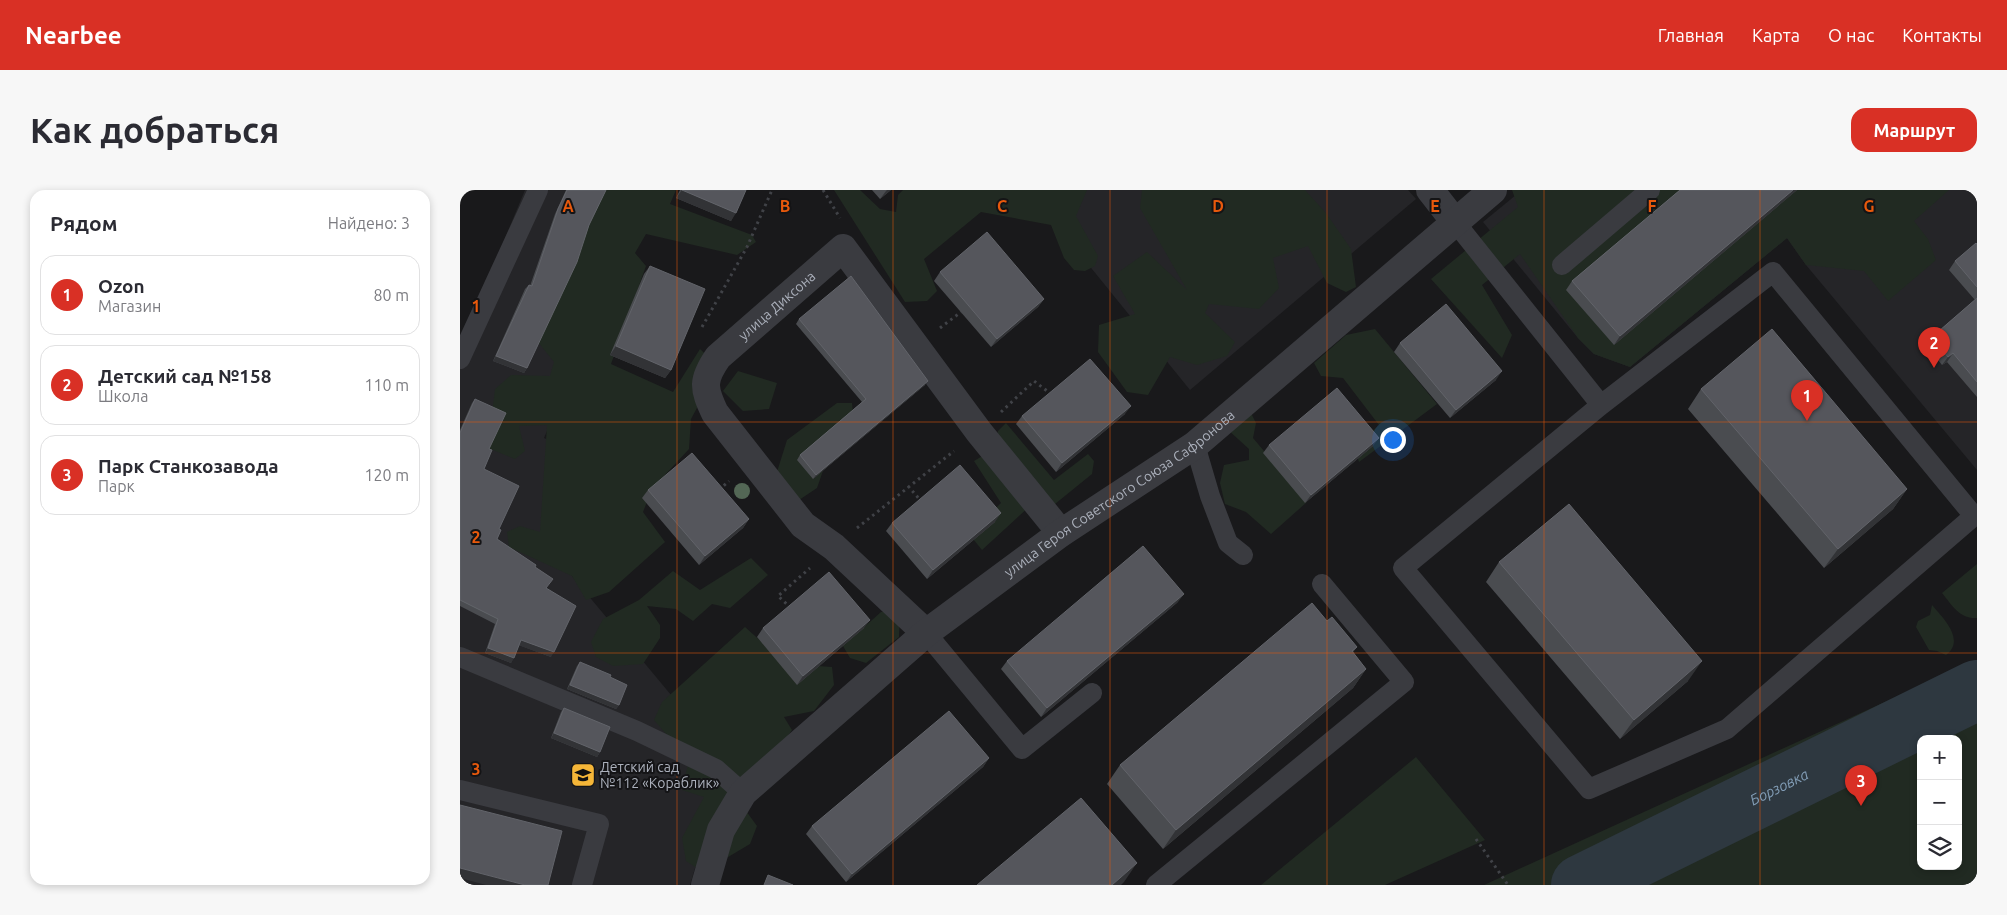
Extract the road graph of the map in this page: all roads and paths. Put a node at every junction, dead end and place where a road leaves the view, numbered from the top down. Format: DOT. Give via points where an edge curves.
graph roads {
  1 [pos="538,190"];
  2 [pos="772,190"];
  3 [pos="1430,190"];
  4 [pos="1493,190"];
  5 [pos="1650,190"];
  6 [pos="1455,222"];
  7 [pos="1562,265"];
  8 [pos="698,336"];
  9 [pos="460,359"];
  10 [pos="1052,394"];
  11 [pos="1601,405"];
  12 [pos="980,432"];
  13 [pos="1195,445"];
  14 [pos="908,486"];
  15 [pos="921,502"];
  16 [pos="1060,533"];
  17 [pos="834,547"];
  18 [pos="1243,555"];
  19 [pos="1322,584"];
  20 [pos="791,608"];
  21 [pos="926,633"];
  22 [pos="460,657"];
  23 [pos="1092,693"];
  24 [pos="460,790"];
  25 [pos="743,793"];
  26 [pos="1476,839"];
  27 [pos="582,885"];
  28 [pos="705,885"];
  29 [pos="1156,885"];
  30 [pos="1508,885"];
  1 -- 9 [label="lane"];
  2 -- 8 [label="path" via="747,247"];
  3 -- 6 [label="street"];
  4 -- 6 [label="street, улица Героя Советского Союза Сафронова"];
  5 -- 7 [label="lane"];
  6 -- 11 [label="lane"];
  6 -- 13 [label="street, улица Героя Советского Союза Сафронова"];
  10 -- 12 [label="path" via="1034,382"];
  11 -- 11 [label="lane" via="1403,568 1589,789 1727,730 1974,516 1773,272"];
  12 -- 14 [label="path"];
  12 -- 16 [label="street, улица Диксона"];
  12 -- 17 [label="street, улица Диксона" via="843,248 718,356 706,374 706,396 715,413 803,525"];
  13 -- 16 [label="street, улица Героя Советского Союза Сафронова"];
  13 -- 18 [label="lane" via="1228,543"];
  14 -- 15 [label="path"];
  14 -- 17 [label="path"];
  16 -- 21 [label="street, улица Героя Советского Союза Сафронова"];
  17 -- 20 [label="path" via="778,596"];
  17 -- 21 [label="street, улица Диксона"];
  19 -- 29 [label="lane" via="1404,682"];
  21 -- 23 [label="lane" via="1022,749"];
  21 -- 25 [label="street, улица Героя Советского Союза Сафронова"];
  22 -- 25 [label="lane" via="716,769"];
  24 -- 27 [label="lane" via="599,824"];
  25 -- 28 [label="street, улица Героя Советского Союза Сафронова" via="721,830"];
  26 -- 30 [label="path"];
}
